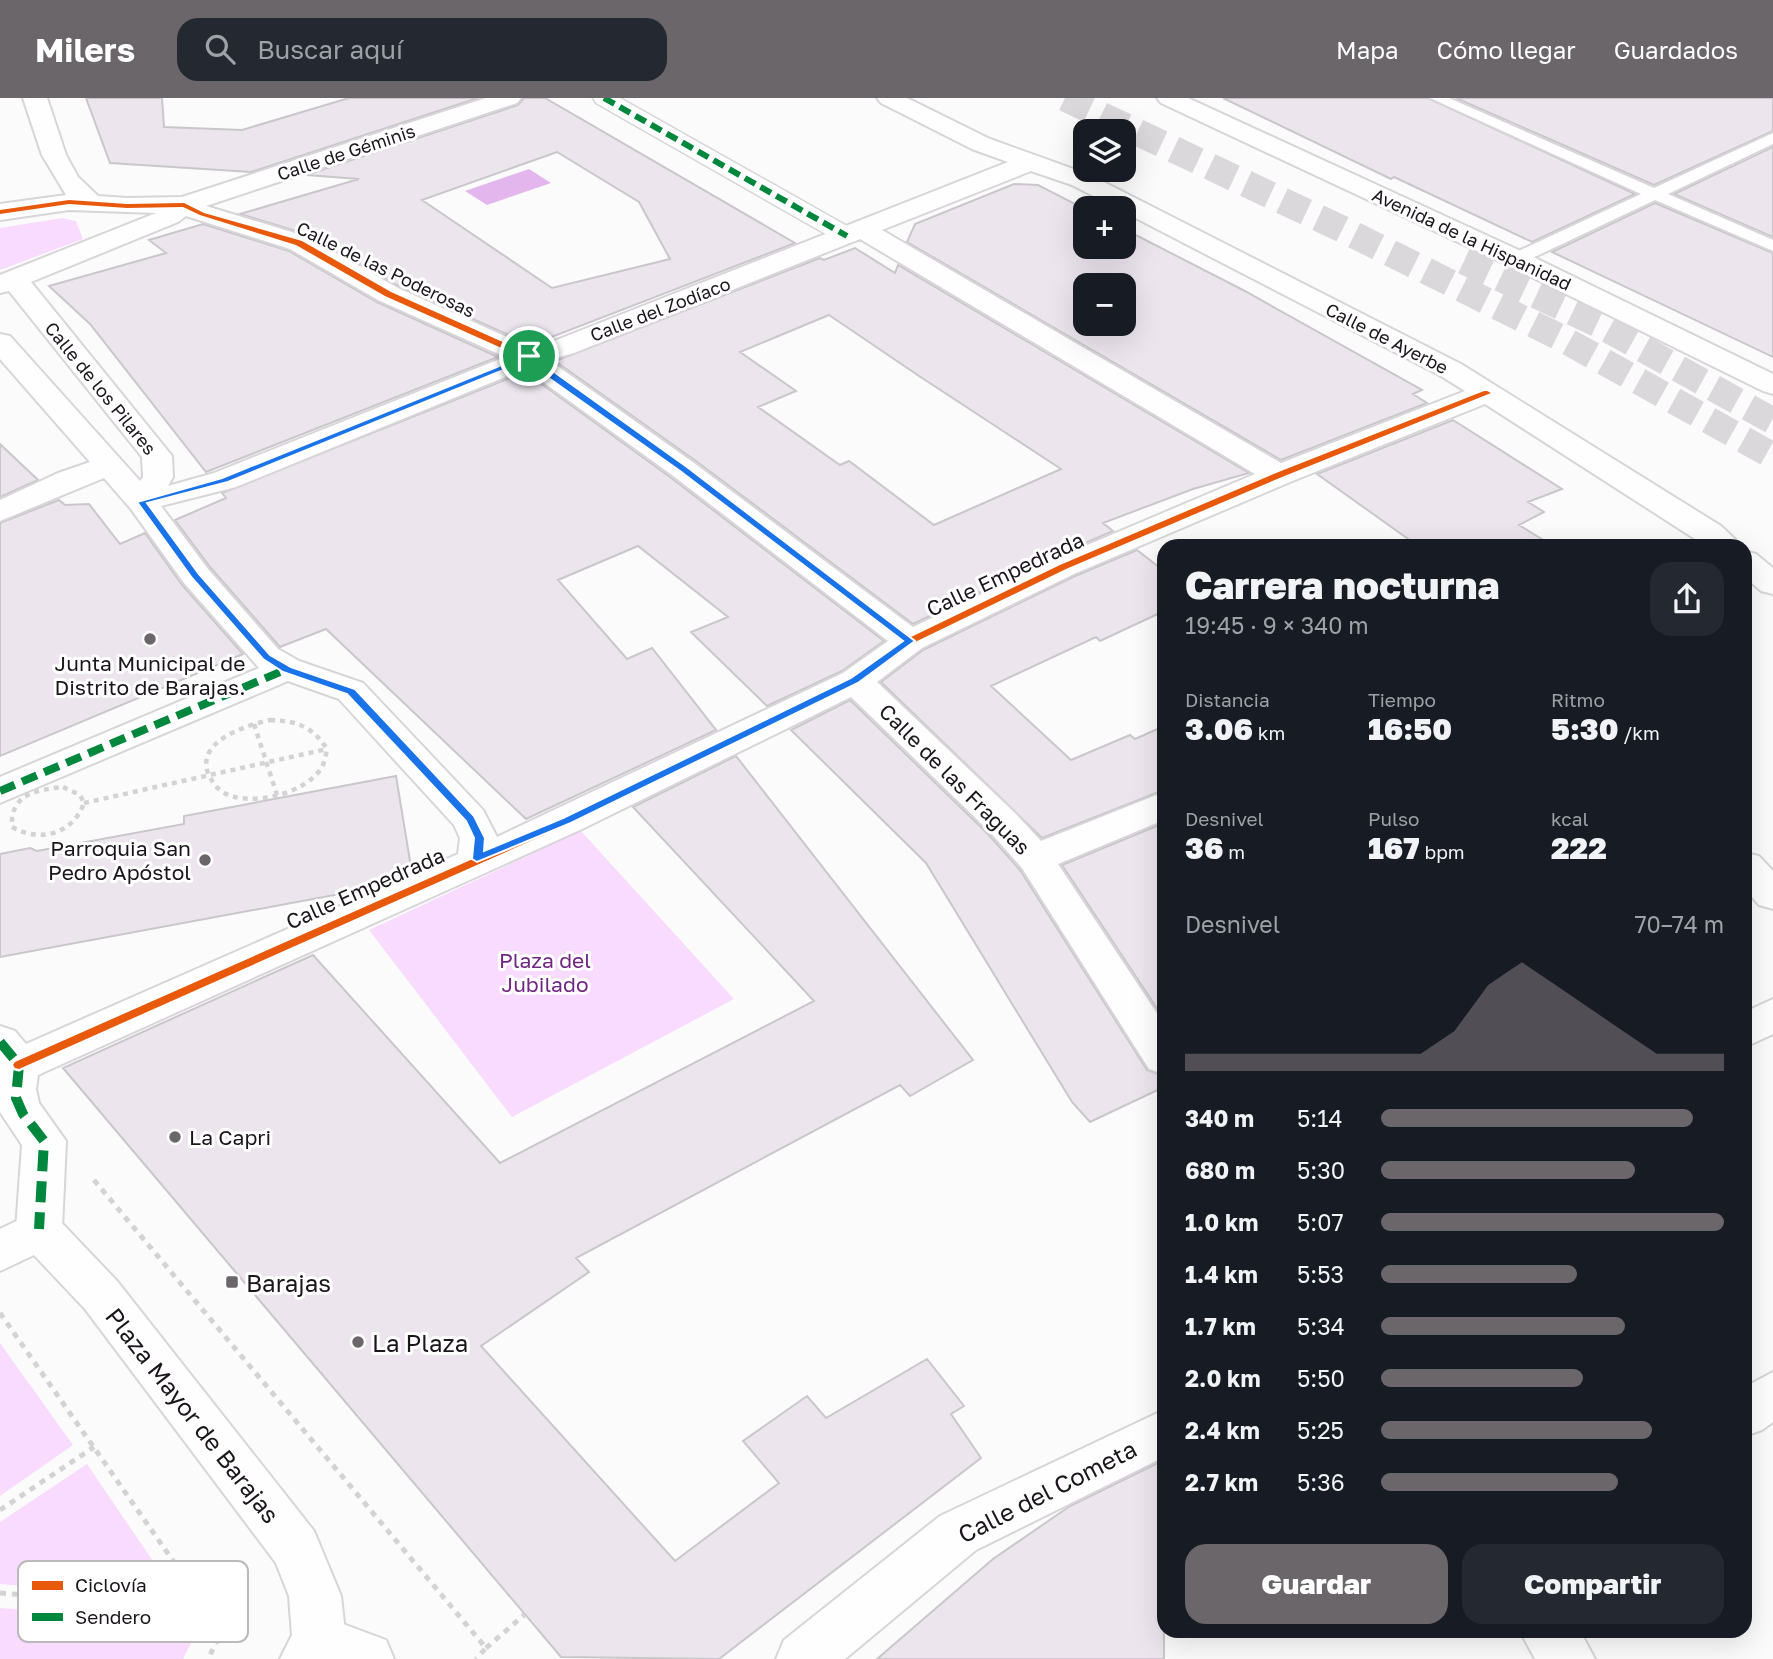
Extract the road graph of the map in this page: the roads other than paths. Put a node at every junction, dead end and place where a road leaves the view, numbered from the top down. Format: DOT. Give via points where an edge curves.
graph roads {
  1 [pos="35,98"];
  2 [pos="509,98"];
  3 [pos="604,98"];
  4 [pos="889,98"];
  5 [pos="1169,98"];
  6 [pos="1437,98"];
  7 [pos="1773,138"];
  8 [pos="1031,162"];
  9 [pos="1656,194"];
  10 [pos="89,202"];
  11 [pos="184,205"];
  12 [pos="0,212"];
  13 [pos="855,233"];
  14 [pos="97,244"];
  15 [pos="1773,246"];
  16 [pos="1516,259"];
  17 [pos="7,282"];
  18 [pos="0,342"];
  19 [pos="529,356"];
  20 [pos="1773,385"];
  21 [pos="1487,393"];
  22 [pos="109,466"];
  23 [pos="1279,475"];
  24 [pos="142,502"];
  25 [pos="0,512"];
  26 [pos="1704,539"];
  27 [pos="1752,567"];
  28 [pos="1773,584"];
  29 [pos="910,641"];
  30 [pos="287,669"];
  31 [pos="855,681"];
  32 [pos="0,791"];
  33 [pos="1157,808"];
  34 [pos="477,859"];
  35 [pos="1035,859"];
  36 [pos="1752,873"];
  37 [pos="1773,895"];
  38 [pos="1773,1015"];
  39 [pos="1752,1027"];
  40 [pos="1157,1047"];
  41 [pos="10,1054"];
  42 [pos="19,1240"];
  43 [pos="1773,1394"];
  44 [pos="1752,1409"];
  45 [pos="1157,1435"];
  46 [pos="1552,1638"];
  47 [pos="331,1653"];
  48 [pos="803,1659"];
  49 [pos="1568,1659"];
  1 -- 10 [label="street" via="62,176"];
  2 -- 11 [label="street, Calle de Géminis"];
  3 -- 13 [label="street"];
  4 -- 8 [label="street, Calle de Ayerbe" via="981,144"];
  5 -- 16 [label="street, Avenida de la Hispanidad"];
  6 -- 9 [label="lane"];
  7 -- 9 [label="lane"];
  8 -- 13 [label="street, Calle del Zodíaco"];
  8 -- 21 [label="street, Calle de Ayerbe" via="1081,180 1451,370"];
  9 -- 15 [label="lane"];
  9 -- 16 [label="lane"];
  10 -- 11 [label="street, Calle de las Poderosas"];
  10 -- 12 [label="street, Calle de las Poderosas"];
  10 -- 14 [label="street" via="105,235"];
  11 -- 14 [label="street" via="169,217"];
  11 -- 19 [label="street, Calle de las Poderosas" via="299,243 388,294"];
  13 -- 19 [label="street, Calle del Zodíaco" via="564,347"];
  13 -- 23 [label="street"];
  14 -- 17 [label="street"];
  16 -- 20 [label="street, Avenida de la Hispanidad"];
  17 -- 24 [label="street, Calle de los Pilares" via="157,456 159,477"];
  18 -- 22 [label="street, Calle de los Pilares"];
  19 -- 24 [label="street, Calle del Zodíaco" via="225,480"];
  19 -- 29 [label="street, Calle de las Poderosas"];
  21 -- 23 [label="street, Calle Empedrada"];
  21 -- 26 [label="street, Calle de Ayerbe"];
  22 -- 24 [label="street, Calle de los Pilares"];
  22 -- 25 [label="street"];
  23 -- 29 [label="street, Calle Empedrada" via="1063,566"];
  24 -- 30 [label="street, Calle de los Pilares" via="195,576 266,657"];
  27 -- 28 [label="street"];
  29 -- 31 [label="street, Calle Empedrada"];
  30 -- 32 [label="street"];
  30 -- 34 [label="street, Calle de los Pilares" via="351,691 470,819 480,838"];
  31 -- 34 [label="street, Calle Empedrada" via="567,821"];
  31 -- 35 [label="street, Calle de las Fraguas"];
  33 -- 35 [label="street"];
  34 -- 41 [label="street, Calle Empedrada"];
  35 -- 40 [label="street, Calle de las Fraguas"];
  36 -- 37 [label="street"];
  38 -- 39 [label="street"];
  41 -- 42 [label="street" via="15,1104 44,1141"];
  42 -- 47 [label="street, Plaza Mayor de Barajas" via="100,1295 296,1548"];
  43 -- 44 [label="street"];
  45 -- 48 [label="street, Calle del Cometa" via="958,1533"];
  46 -- 49 [label="street"];
}
